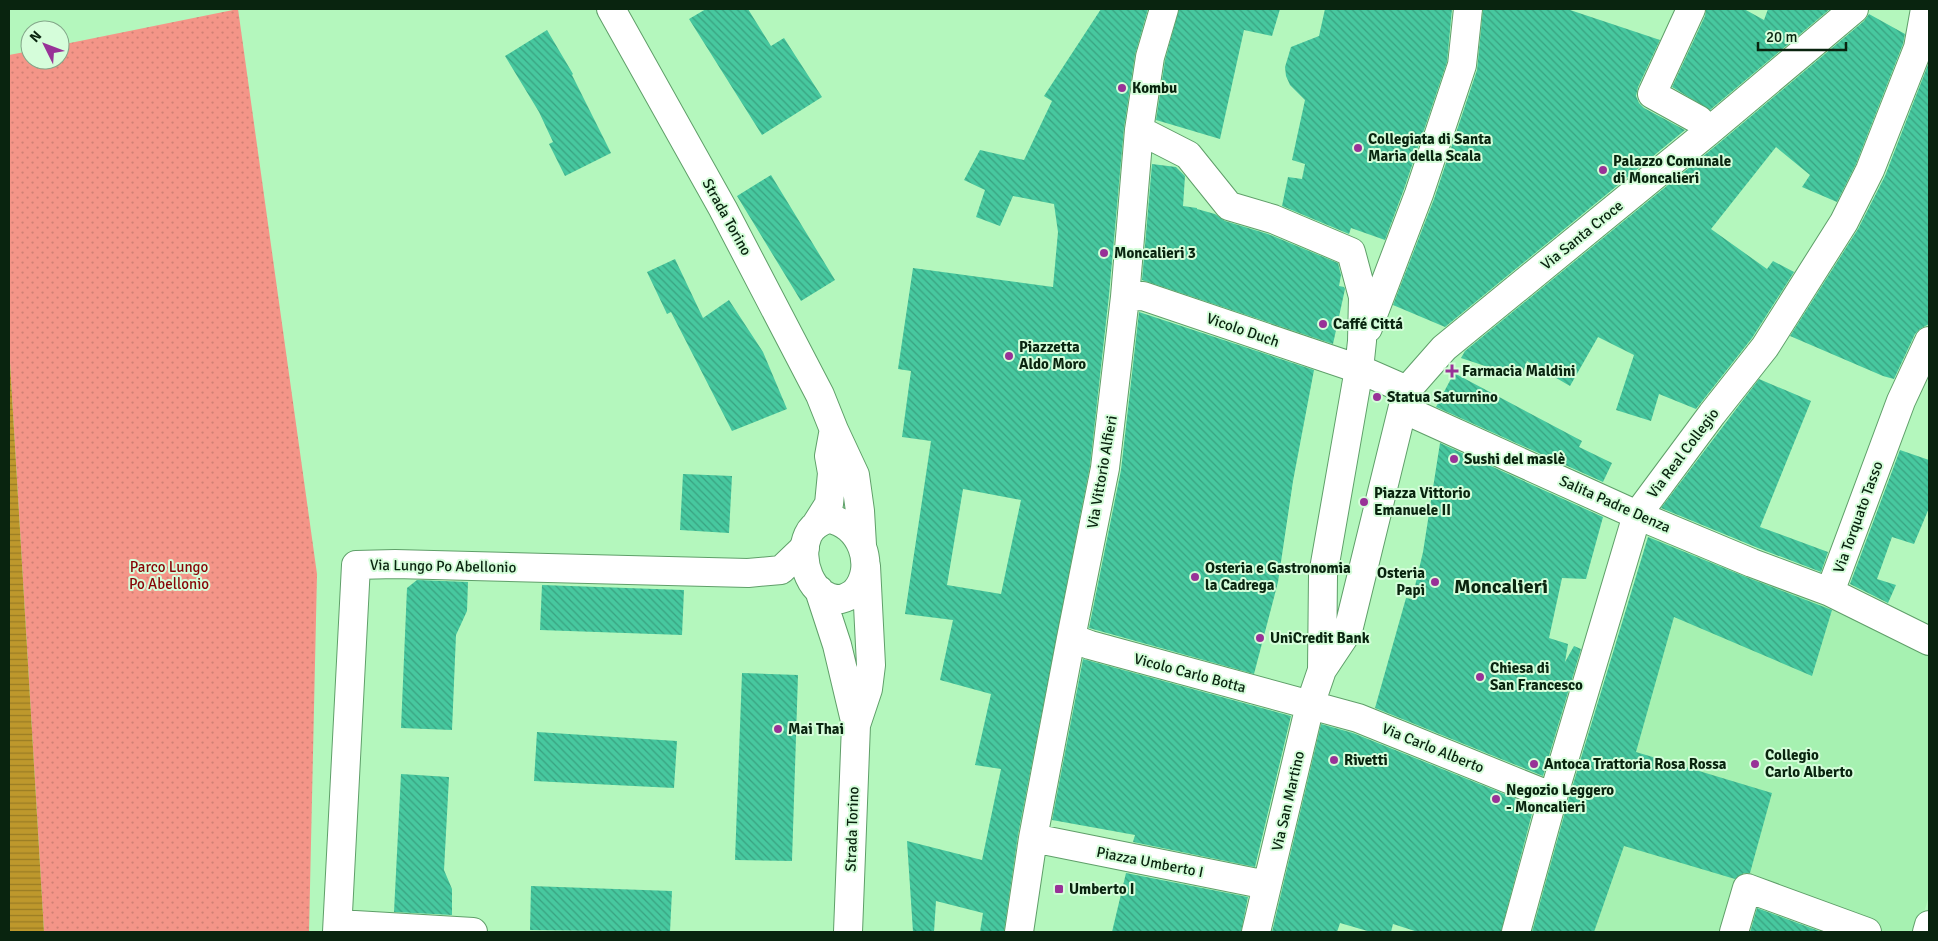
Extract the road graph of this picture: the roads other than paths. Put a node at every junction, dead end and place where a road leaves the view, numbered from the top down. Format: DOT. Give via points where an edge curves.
graph roads {
  1 [pos="611,9"];
  2 [pos="1164,9"];
  3 [pos="1468,9"];
  4 [pos="1691,9"];
  5 [pos="1854,9"];
  6 [pos="1925,9"];
  7 [pos="1139,130"];
  8 [pos="1708,132"];
  9 [pos="1125,297"];
  10 [pos="1362,341"];
  11 [pos="1929,341"];
  12 [pos="1359,369"];
  13 [pos="1405,399"];
  14 [pos="834,430"];
  15 [pos="1637,515"];
  16 [pos="816,523"];
  17 [pos="805,548"];
  18 [pos="864,553"];
  19 [pos="748,573"];
  20 [pos="817,588"];
  21 [pos="1830,592"];
  22 [pos="1071,638"];
  23 [pos="1929,641"];
  24 [pos="1322,670"];
  25 [pos="1310,704"];
  26 [pos="856,725"];
  27 [pos="1553,797"];
  28 [pos="1033,838"];
  29 [pos="1268,886"];
  30 [pos="1929,925"];
  31 [pos="337,928"];
  32 [pos="473,932"];
  33 [pos="848,932"];
  34 [pos="1019,932"];
  35 [pos="1256,932"];
  36 [pos="1516,932"];
  37 [pos="1734,932"];
  38 [pos="1867,932"];
  39 [pos="1927,932"];
  1 -- 14 [label="street, Strada Torino" via="768,293 820,395"];
  2 -- 7 [label="street, Via Vittorio Alfieri" via="1150,57"];
  3 -- 10 [label="street" via="1462,65 1419,194"];
  4 -- 8 [label="street" via="1652,94 1699,120"];
  5 -- 8 [label="street, Via Santa Croce"];
  6 -- 15 [label="street, Via Real Collegio" via="1918,48 1870,170 1844,222 1765,347"];
  7 -- 9 [label="street, Via Vittorio Alfieri"];
  7 -- 10 [label="street" via="1188,155 1229,206 1273,219 1351,252 1363,297"];
  8 -- 13 [label="street, Via Santa Croce" via="1444,348"];
  9 -- 12 [label="street, Vicolo Duch" via="1143,296"];
  9 -- 22 [label="street, Via Vittorio Alfieri" via="1105,468"];
  10 -- 12 [label="street"];
  11 -- 21 [label="street, Via Torquato Tasso" via="1902,401"];
  12 -- 13 [label="street"];
  12 -- 24 [label="street" via="1323,575"];
  13 -- 15 [label="street, Salita Padre Denza"];
  13 -- 24 [label="street" via="1348,630"];
  14 -- 16 [label="street, Strada Torino" via="829,456 832,473 829,504"];
  14 -- 18 [label="street, Strada Torino" via="855,475"];
  15 -- 21 [label="street, Salita Padre Denza"];
  15 -- 27 [label="street, Via Real Collegio"];
  16 -- 17 [label="street, Strada Torino"];
  16 -- 18 [label="street" via="828,518 838,520 855,534"];
  17 -- 19 [label="street, Via Lungo Po Abellonio" via="781,570"];
  17 -- 20 [label="street, Strada Torino" via="805,569"];
  18 -- 20 [label="street, Strada Torino" via="864,575 851,595 842,599"];
  18 -- 26 [label="street, Strada Torino" via="871,665 868,688"];
  19 -- 20 [label="street, Via Lungo Po Abellonio" via="775,584"];
  19 -- 31 [label="street, Via Lungo Po Abellonio" via="356,565"];
  20 -- 26 [label="street, Strada Torino" via="837,645"];
  21 -- 23 [label="street, Via Torquato Tasso"];
  22 -- 25 [label="street, Vicolo Carlo Botta"];
  22 -- 28 [label="street, Via Vittorio Alfieri"];
  24 -- 25 [label="street, Via San Martino"];
  25 -- 27 [label="street, Via Carlo Alberto" via="1358,718"];
  25 -- 29 [label="street, Via San Martino"];
  26 -- 33 [label="street, Strada Torino"];
  27 -- 36 [label="street, Via Real Collegio"];
  28 -- 29 [label="street, Piazza Umberto I"];
  28 -- 34 [label="street, Via Vittorio Alfieri"];
  29 -- 35 [label="street, Via San Martino"];
  30 -- 39 [label="street"];
  31 -- 32 [label="street"];
  37 -- 38 [label="street" via="1747,888"];
}
